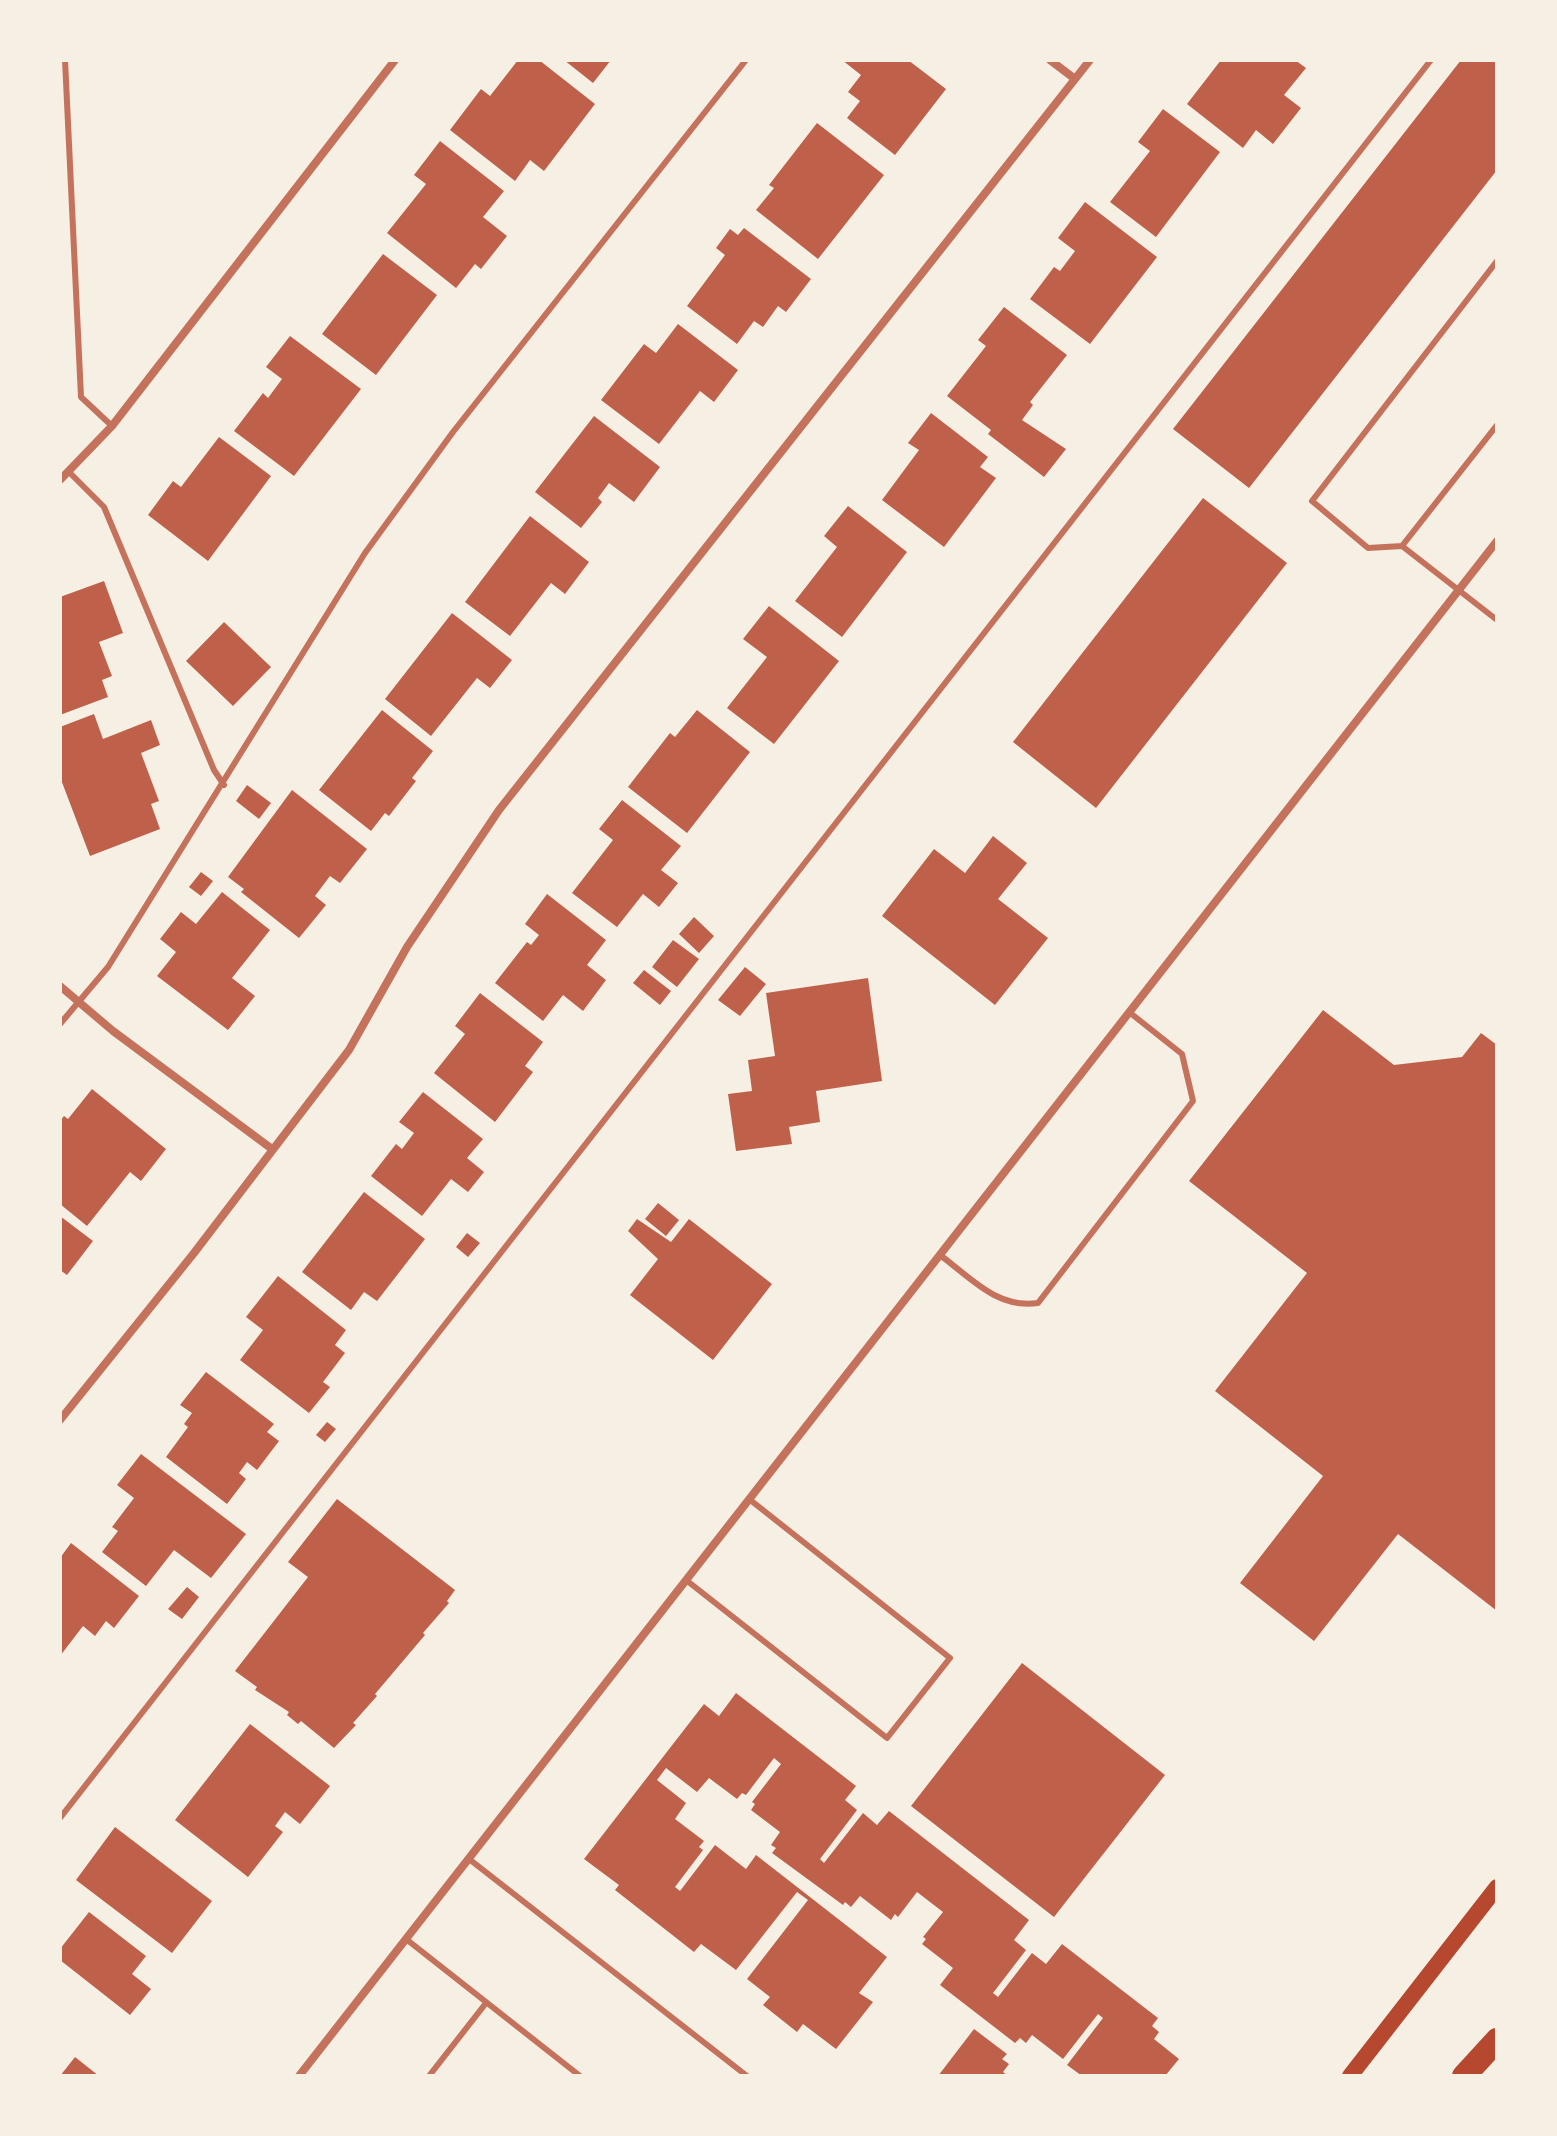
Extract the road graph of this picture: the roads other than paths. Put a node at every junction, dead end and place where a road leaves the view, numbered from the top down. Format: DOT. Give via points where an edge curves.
graph roads {
  1 [pos="65,60"];
  2 [pos="395,60"];
  3 [pos="746,60"];
  4 [pos="1050,60"];
  5 [pos="1090,60"];
  6 [pos="1431,60"];
  7 [pos="1075,79"];
  8 [pos="1497,261"];
  9 [pos="1497,425"];
  10 [pos="112,426"];
  11 [pos="69,472"];
  12 [pos="60,480"];
  13 [pos="1497,541"];
  14 [pos="1402,546"];
  15 [pos="1458,591"];
  16 [pos="1497,620"];
  17 [pos="224,785"];
  18 [pos="60,986"];
  19 [pos="77,1002"];
  20 [pos="1129,1012"];
  21 [pos="60,1024"];
  22 [pos="272,1149"];
  23 [pos="940,1255"];
  24 [pos="60,1420"];
  25 [pos="749,1499"];
  26 [pos="686,1580"];
  27 [pos="60,1818"];
  28 [pos="469,1859"];
  29 [pos="1497,1887"];
  30 [pos="406,1939"];
  31 [pos="486,2003"];
  32 [pos="1497,2040"];
  33 [pos="299,2076"];
  34 [pos="429,2076"];
  35 [pos="580,2076"];
  36 [pos="747,2076"];
  37 [pos="1350,2076"];
  38 [pos="1464,2076"];
  1 -- 10 [label="lane" via="81,397"];
  2 -- 10 [label="street"];
  3 -- 17 [label="lane" via="420,476 365,553"];
  4 -- 7 [label="street"];
  5 -- 7 [label="street"];
  6 -- 27 [label="lane"];
  7 -- 22 [label="street" via="499,810 407,947 349,1050"];
  8 -- 14 [label="lane" via="1312,501 1368,548"];
  9 -- 14 [label="lane"];
  10 -- 11 [label="street"];
  11 -- 12 [label="street"];
  11 -- 17 [label="lane" via="104,507"];
  13 -- 15 [label="street"];
  14 -- 15 [label="lane"];
  15 -- 16 [label="lane"];
  15 -- 20 [label="street"];
  17 -- 19 [label="lane" via="108,967"];
  18 -- 19 [label="street"];
  19 -- 21 [label="lane"];
  19 -- 22 [label="street"];
  20 -- 23 [label="street"];
  20 -- 23 [label="lane" via="1182,1054 1193,1101 1038,1303 1016,1306 995,1297"];
  22 -- 24 [label="street"];
  23 -- 25 [label="street"];
  25 -- 26 [label="street"];
  25 -- 26 [label="lane" via="950,1658 887,1738"];
  26 -- 28 [label="street"];
  28 -- 30 [label="street"];
  28 -- 36 [label="lane"];
  29 -- 37 [label="main road"];
  30 -- 31 [label="lane"];
  30 -- 33 [label="street"];
  31 -- 34 [label="lane"];
  31 -- 35 [label="lane"];
  32 -- 38 [label="highway"];
}
